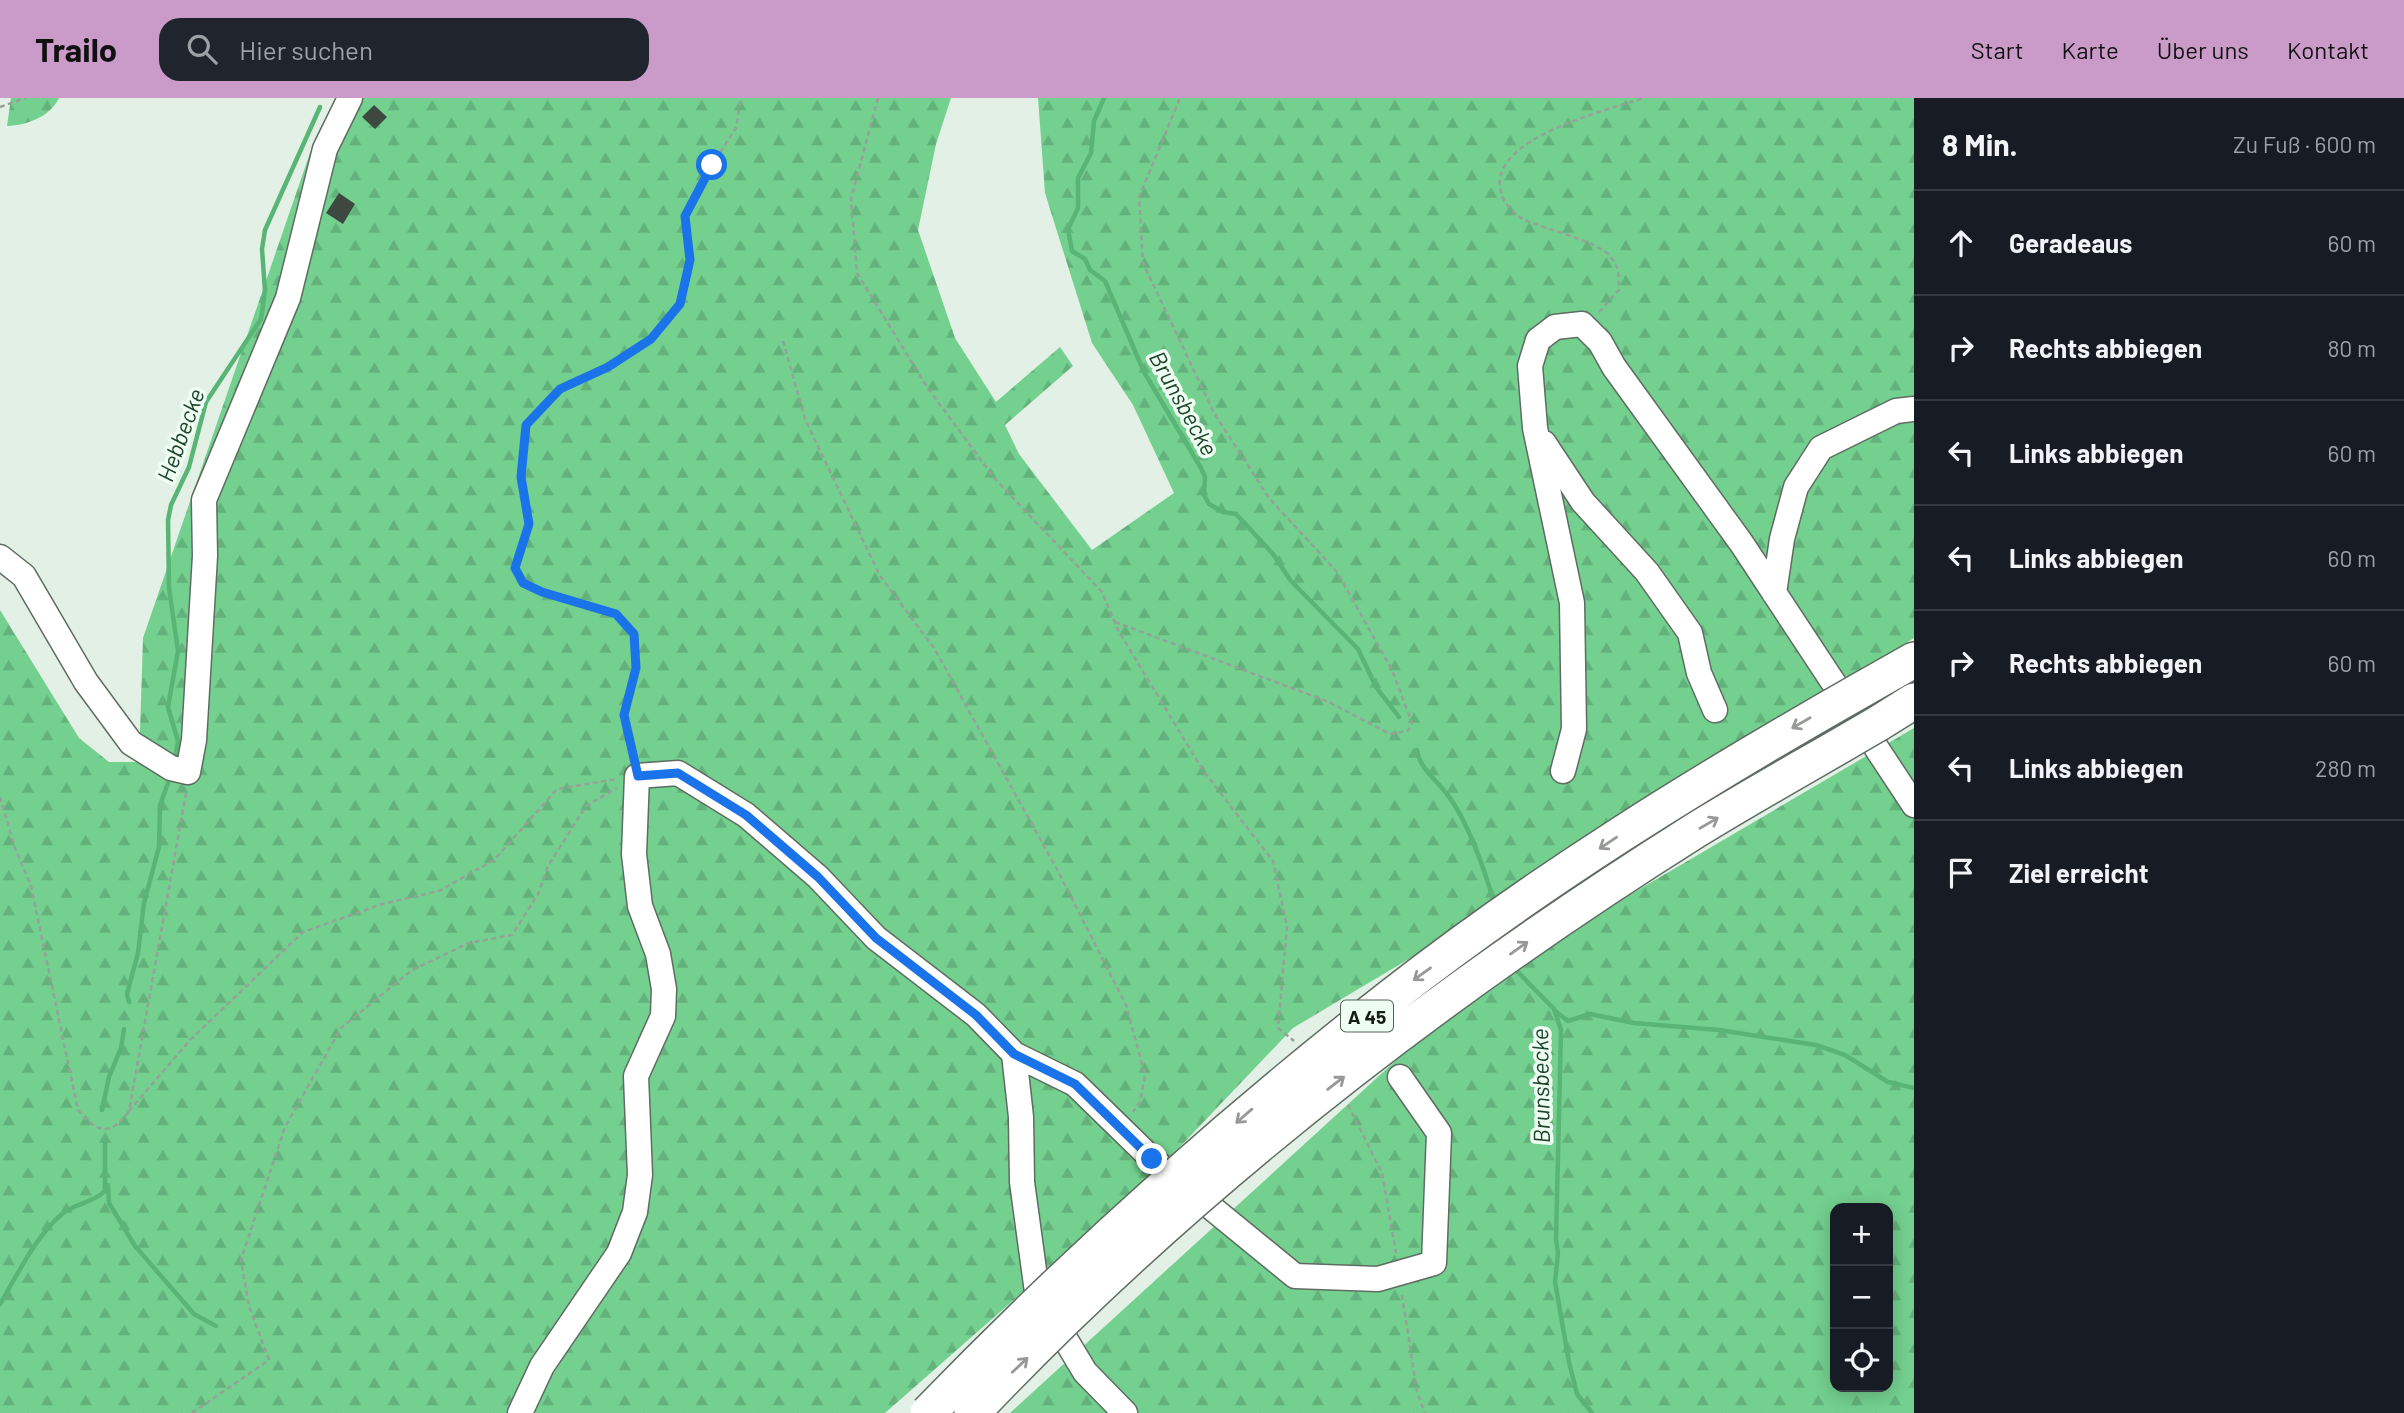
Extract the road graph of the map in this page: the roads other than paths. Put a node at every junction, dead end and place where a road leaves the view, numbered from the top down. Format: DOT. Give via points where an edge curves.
graph roads {
  1 [pos="350,98"];
  2 [pos="1914,409"];
  3 [pos="1535,428"];
  4 [pos="0,557"];
  5 [pos="1774,593"];
  6 [pos="1914,660"];
  7 [pos="1914,701"];
  8 [pos="1715,710"];
  9 [pos="1563,771"];
  10 [pos="1914,805"];
  11 [pos="1014,1054"];
  12 [pos="1400,1077"];
  13 [pos="520,1413"];
  14 [pos="928,1413"];
  15 [pos="972,1413"];
  16 [pos="1125,1413"];
  1 -- 4 [label="street" via="325,149 288,298 204,499 204,582 188,772 171,768 131,743 86,682 24,576"];
  2 -- 5 [label="street" via="1896,411 1821,448 1796,487"];
  3 -- 5 [label="street" via="1530,366 1538,340 1555,327 1582,324 1600,342"];
  3 -- 8 [label="street" via="1583,502 1647,572 1690,633 1699,673"];
  3 -- 9 [label="street" via="1572,603 1574,729"];
  5 -- 10 [label="street"];
  6 -- 14 [label="highway, A 45, one-way, bridge" via="1680,796 1395,993 1116,1227"];
  15 -- 7 [label="highway, A 45, one-way, bridge" via="1167,1226 1294,1116 1417,1020 1675,844"];
  11 -- 12 [label="street" via="1075,1084 1152,1159 1295,1276 1378,1279 1434,1263 1440,1133"];
  11 -- 13 [label="street" via="976,1015 876,938 818,877 746,815 678,773 638,776 634,854 640,906 658,954 664,989 663,1016 636,1076 640,1175 635,1212 619,1253 542,1366"];
  11 -- 16 [label="street" via="1022,1182 1037,1292 1085,1372"];
}
